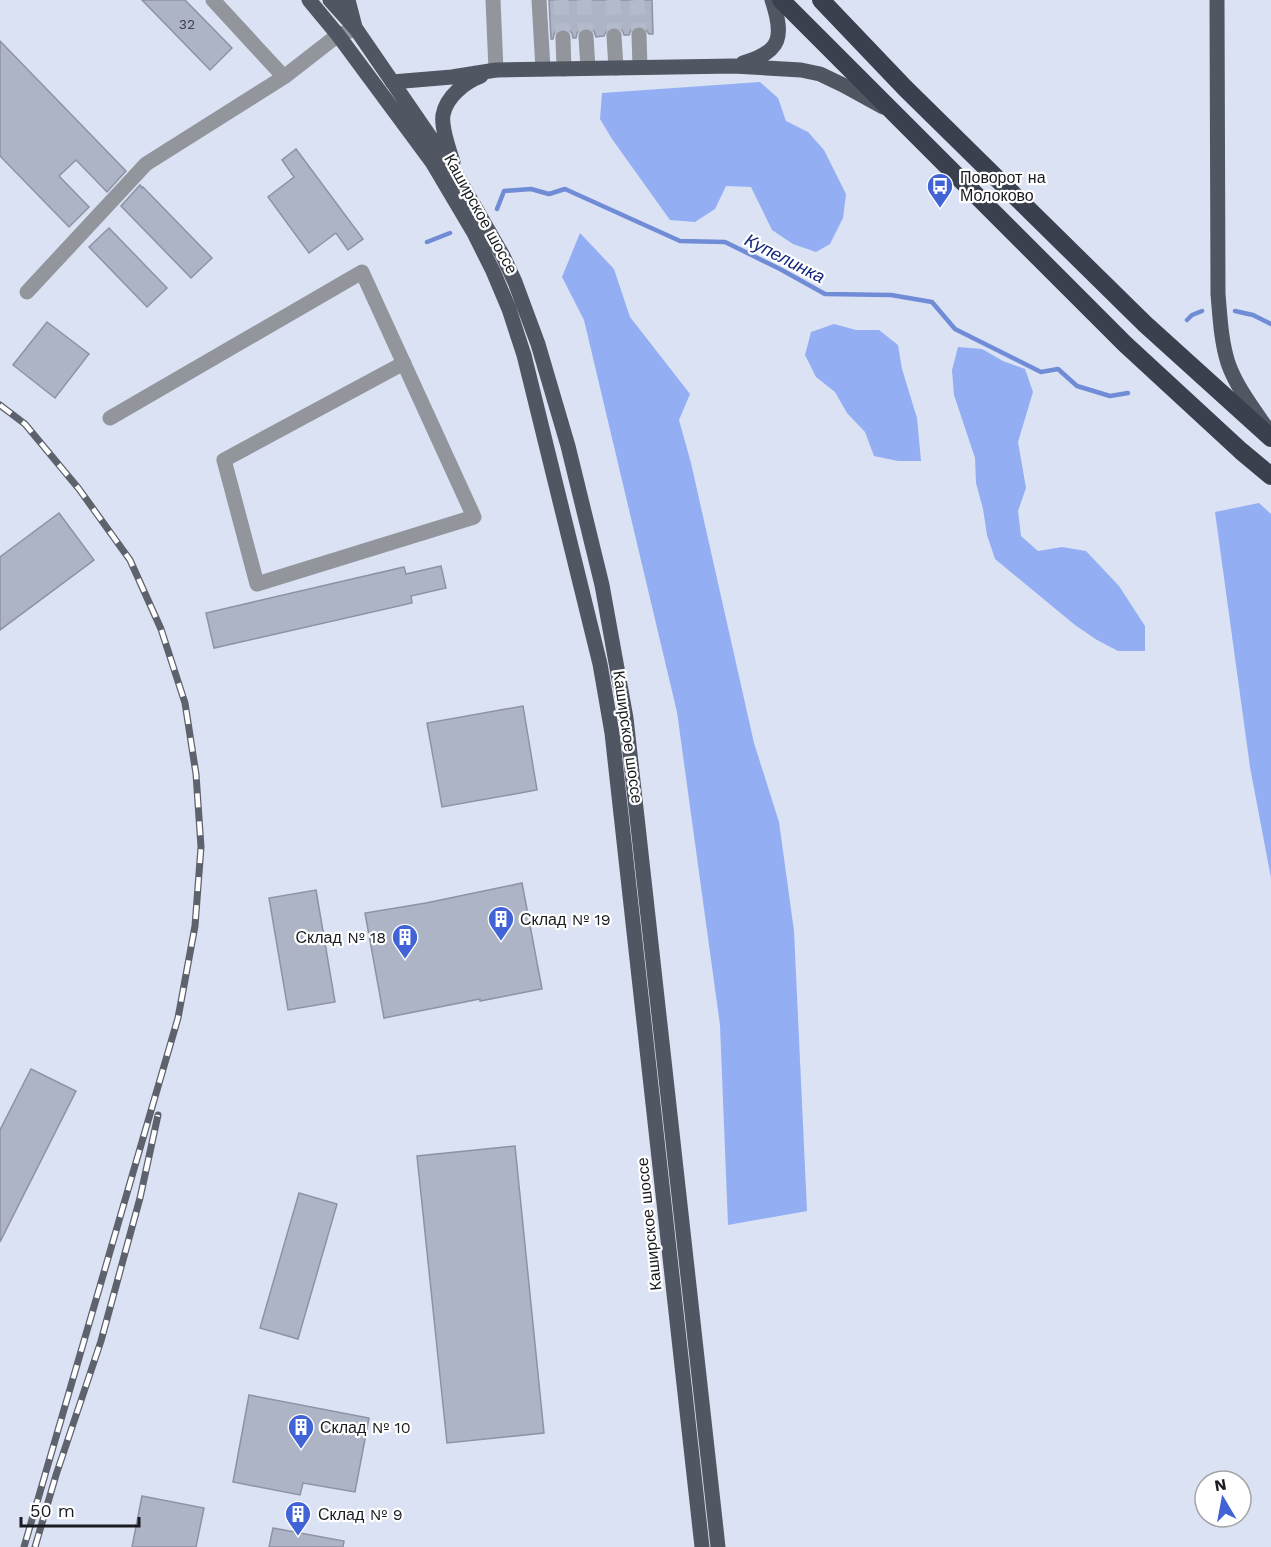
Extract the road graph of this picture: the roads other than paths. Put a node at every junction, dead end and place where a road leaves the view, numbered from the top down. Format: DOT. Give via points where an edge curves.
graph roads {
  1 [pos="213,0"];
  2 [pos="309,0"];
  3 [pos="330,0"];
  4 [pos="348,0"];
  5 [pos="493,0"];
  6 [pos="539,0"];
  7 [pos="772,0"];
  8 [pos="781,0"];
  9 [pos="821,0"];
  10 [pos="1217,0"];
  11 [pos="356,29"];
  12 [pos="338,35"];
  13 [pos="639,35"];
  14 [pos="614,36"];
  15 [pos="586,37"];
  16 [pos="563,38"];
  17 [pos="734,66"];
  18 [pos="588,68"];
  19 [pos="616,68"];
  20 [pos="640,68"];
  21 [pos="543,69"];
  22 [pos="564,69"];
  23 [pos="496,70"];
  24 [pos="284,77"];
  25 [pos="392,82"];
  26 [pos="891,111"];
  27 [pos="457,176"];
  28 [pos="27,291"];
  29 [pos="404,363"];
  30 [pos="110,418"];
  31 [pos="1271,436"];
  32 [pos="1271,476"];
  33 [pos="702,1547"];
  34 [pos="718,1547"];
  1 -- 24 [label="lane"];
  2 -- 12 [label="main road, Каширское шоссе"];
  3 -- 11 [label="main road, Каширское шоссе"];
  4 -- 11 [label="main road"];
  5 -- 23 [label="lane"];
  6 -- 21 [label="lane"];
  7 -- 17 [label="main road" via="780,36 773,48 758,59"];
  8 -- 26 [label="highway"];
  9 -- 31 [label="highway" via="1145,324"];
  10 -- 31 [label="main road" via="1218,294 1222,338 1239,387"];
  11 -- 12 [label="lane"];
  11 -- 25 [label="main road, Каширское шоссе"];
  12 -- 24 [label="lane"];
  12 -- 33 [label="main road, Каширское шоссе" via="432,162 474,233 509,309 524,355 600,664 612,733"];
  13 -- 20 [label="lane"];
  14 -- 19 [label="lane"];
  15 -- 18 [label="lane"];
  16 -- 22 [label="lane"];
  17 -- 20 [label="main road"];
  17 -- 26 [label="main road" via="820,74"];
  18 -- 19 [label="main road"];
  18 -- 22 [label="main road"];
  19 -- 20 [label="main road"];
  21 -- 22 [label="main road"];
  21 -- 23 [label="main road"];
  23 -- 25 [label="main road"];
  23 -- 27 [label="main road" via="459,88 443,116"];
  24 -- 28 [label="lane" via="146,164"];
  25 -- 27 [label="main road, Каширское шоссе"];
  26 -- 32 [label="highway" via="1125,344"];
  27 -- 34 [label="main road, Каширское шоссе" via="503,256 538,344 602,585 626,718"];
  29 -- 29 [label="lane" via="474,517 257,584 224,460"];
  29 -- 30 [label="lane" via="362,272"];
}
